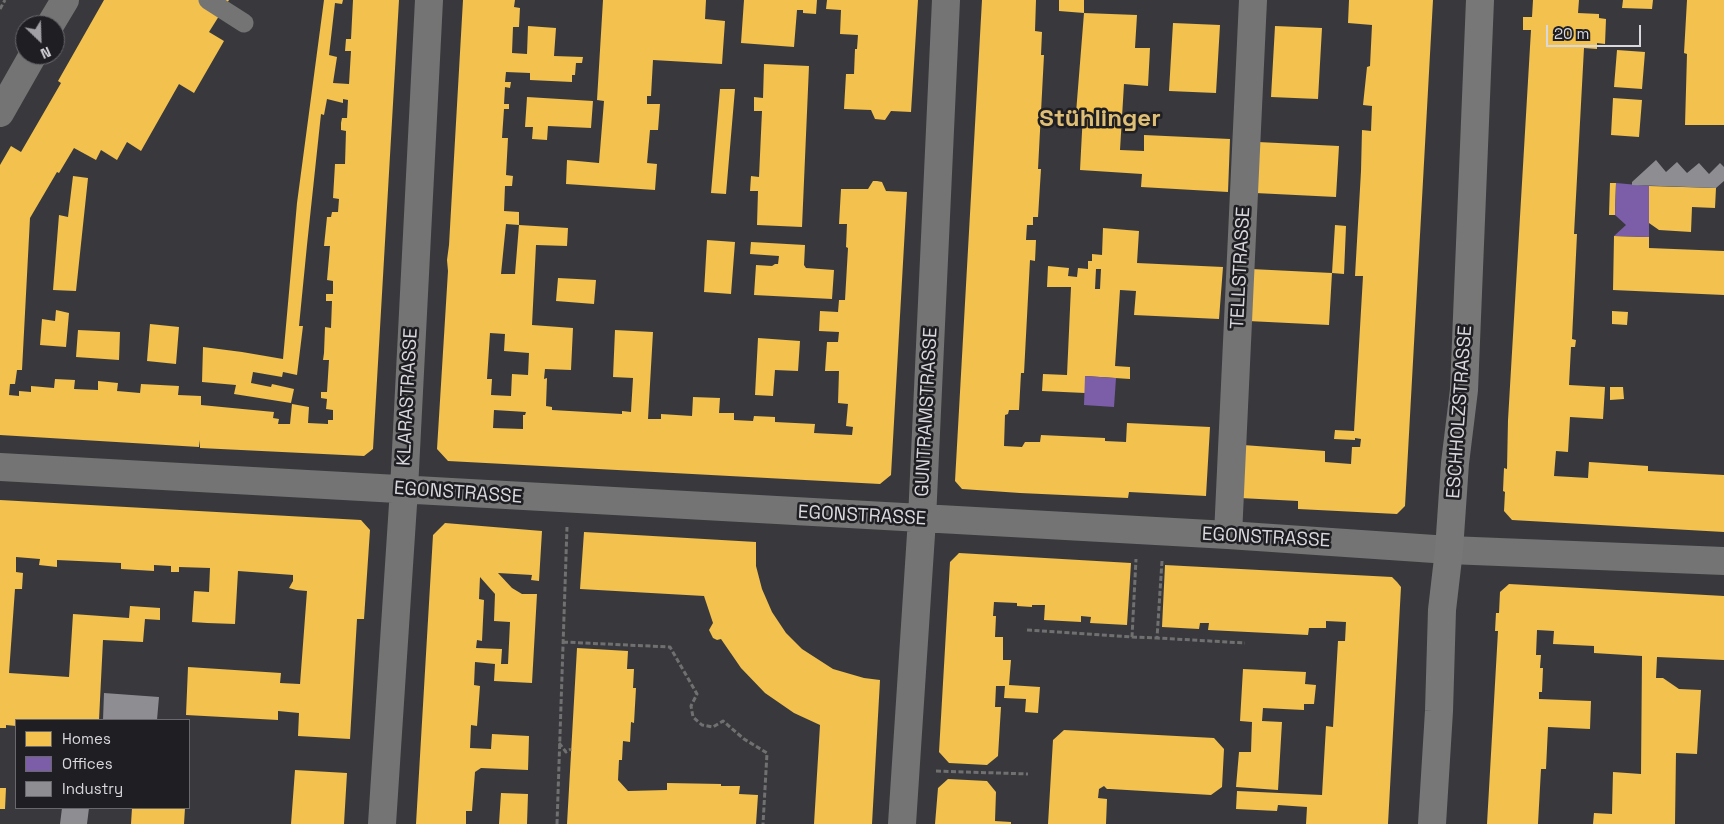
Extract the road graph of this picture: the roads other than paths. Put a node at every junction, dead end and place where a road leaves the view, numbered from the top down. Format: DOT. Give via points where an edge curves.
graph roads {
  1 [pos="65,0"];
  2 [pos="208,0"];
  3 [pos="429,0"];
  4 [pos="946,0"];
  5 [pos="1253,0"];
  6 [pos="1480,0"];
  7 [pos="56,15"];
  8 [pos="244,23"];
  9 [pos="27,65"];
  10 [pos="0,113"];
  11 [pos="0,468"];
  12 [pos="404,489"];
  13 [pos="922,519"];
  14 [pos="1228,535"];
  15 [pos="1449,550"];
  16 [pos="1724,561"];
  17 [pos="382,824"];
  18 [pos="902,824"];
  19 [pos="1432,824"];
  1 -- 7 [label="street"];
  2 -- 8 [label="lane"];
  3 -- 12 [label="street, KLARASTRASSE"];
  4 -- 13 [label="street, GUNTRAMSTRASSE"];
  5 -- 14 [label="street, TELLSTRASSE"];
  6 -- 15 [label="main road, ESCHHOLZSTRASSE" via="1464,390"];
  9 -- 10 [label="street"];
  11 -- 12 [label="street, EGONSTRASSE"];
  12 -- 13 [label="street, EGONSTRASSE"];
  12 -- 17 [label="street, KLARASTRASSE"];
  13 -- 14 [label="street, EGONSTRASSE"];
  13 -- 18 [label="street, GUNTRAMSTRASSE"];
  14 -- 15 [label="street, EGONSTRASSE"];
  15 -- 16 [label="street, EGONSTRASSE"];
  15 -- 19 [label="main road, ESCHHOLZSTRASSE" via="1442,610"];
}
